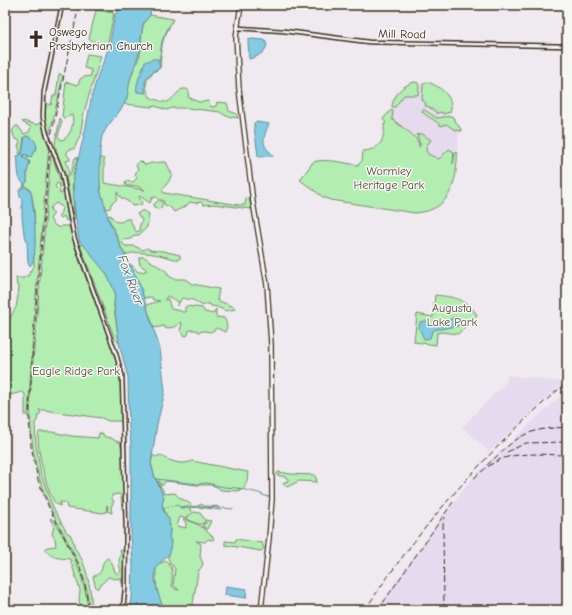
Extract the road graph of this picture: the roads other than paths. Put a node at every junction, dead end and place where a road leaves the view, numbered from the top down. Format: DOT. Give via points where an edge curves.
graph roads {
  1 [pos="62,5"];
  2 [pos="241,5"];
  3 [pos="237,27"];
  4 [pos="567,46"];
  5 [pos="123,610"];
  6 [pos="261,610"];
  1 -- 5 [label="street" via="43,103 43,117 62,173 75,242 122,375 126,528 126,589"];
  2 -- 3 [label="main road"];
  3 -- 4 [label="street, Mill Road" via="369,42"];
  3 -- 6 [label="main road" via="240,104 266,278 271,344 272,491"];
}
